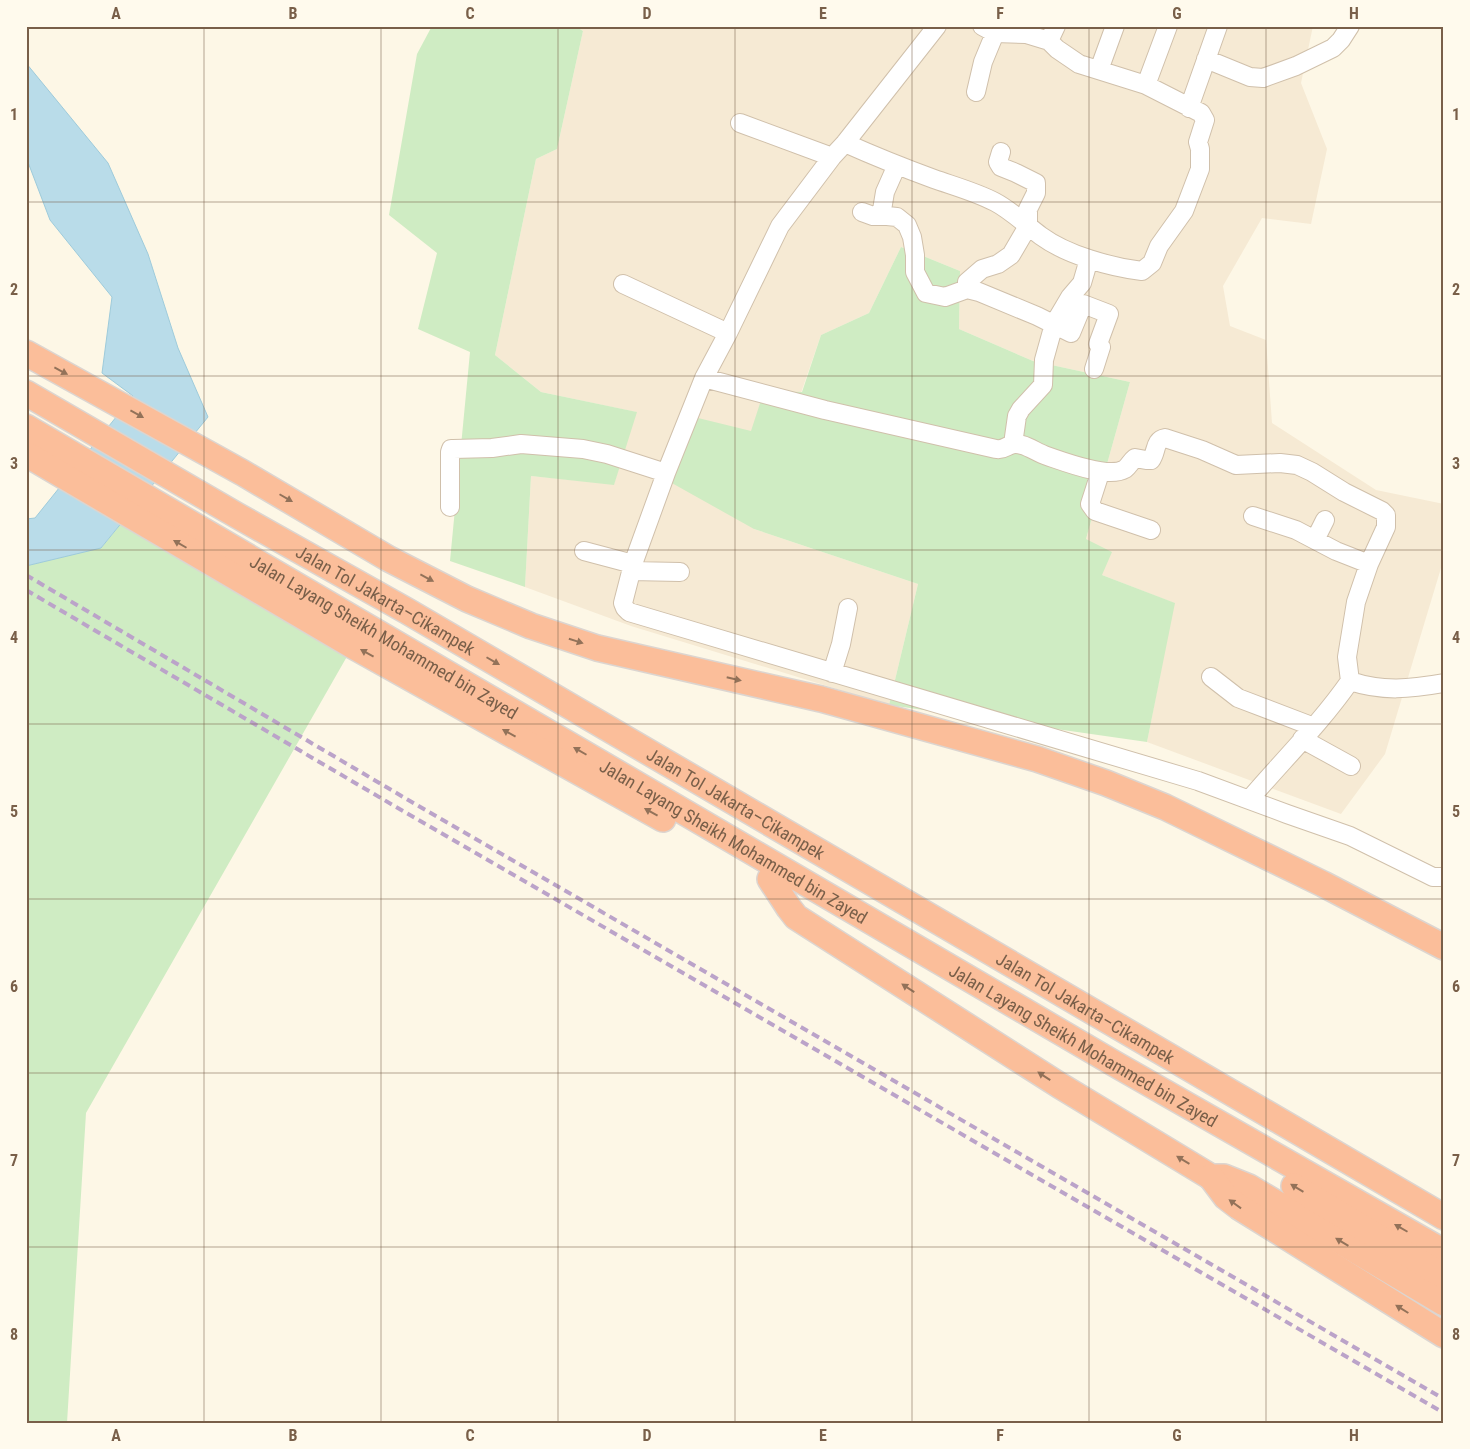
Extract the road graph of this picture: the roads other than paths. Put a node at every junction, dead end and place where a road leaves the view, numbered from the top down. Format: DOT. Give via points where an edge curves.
graph roads {
  1 [pos="937,26"];
  2 [pos="1115,26"];
  3 [pos="1168,26"];
  4 [pos="1218,26"];
  5 [pos="1350,26"];
  6 [pos="988,30"];
  7 [pos="1053,34"];
  8 [pos="1206,59"];
  9 [pos="1099,70"];
  10 [pos="1146,85"];
  11 [pos="976,92"];
  12 [pos="1189,108"];
  13 [pos="740,123"];
  14 [pos="845,144"];
  15 [pos="1001,152"];
  16 [pos="832,157"];
  17 [pos="897,165"];
  18 [pos="862,212"];
  19 [pos="881,216"];
  20 [pos="1028,226"];
  21 [pos="1090,259"];
  22 [pos="623,284"];
  23 [pos="967,289"];
  24 [pos="1054,324"];
  25 [pos="728,332"];
  26 [pos="26,353"];
  27 [pos="1094,369"];
  28 [pos="704,378"];
  29 [pos="26,394"];
  30 [pos="26,410"];
  31 [pos="26,427"];
  32 [pos="1013,444"];
  33 [pos="26,454"];
  34 [pos="666,473"];
  35 [pos="1100,473"];
  36 [pos="450,507"];
  37 [pos="1253,516"];
  38 [pos="1325,520"];
  39 [pos="1150,530"];
  40 [pos="1314,540"];
  41 [pos="584,551"];
  42 [pos="1368,564"];
  43 [pos="632,568"];
  44 [pos="680,572"];
  45 [pos="848,608"];
  46 [pos="832,672"];
  47 [pos="1211,677"];
  48 [pos="1350,681"];
  49 [pos="1444,683"];
  50 [pos="1314,726"];
  51 [pos="1302,740"];
  52 [pos="1351,766"];
  53 [pos="1249,800"];
  54 [pos="1444,877"];
  55 [pos="770,879"];
  56 [pos="1444,948"];
  57 [pos="1211,1177"];
  58 [pos="1444,1217"];
  59 [pos="1444,1228"];
  60 [pos="1444,1252"];
  61 [pos="1444,1276"];
  62 [pos="1444,1303"];
  63 [pos="1444,1335"];
  1 -- 14 [label="street"];
  2 -- 9 [label="street"];
  3 -- 10 [label="street"];
  4 -- 8 [label="street"];
  5 -- 8 [label="street" via="1336,46 1326,52 1263,78 1250,77"];
  6 -- 7 [label="street"];
  6 -- 11 [label="street"];
  7 -- 9 [label="street" via="1057,49 1080,64"];
  8 -- 12 [label="street"];
  9 -- 10 [label="street"];
  10 -- 12 [label="street"];
  12 -- 21 [label="street" via="1201,113 1205,120 1198,142 1200,169 1184,211 1159,246 1152,263 1142,271"];
  13 -- 16 [label="street"];
  14 -- 16 [label="street"];
  14 -- 17 [label="street"];
  15 -- 20 [label="street" via="998,162 1001,167 1036,183 1036,193 1028,209"];
  16 -- 25 [label="street" via="780,226"];
  17 -- 19 [label="street" via="885,192"];
  17 -- 20 [label="street" via="986,198"];
  18 -- 19 [label="street"];
  19 -- 23 [label="street" via="897,217 907,224 915,255 915,272 926,293 945,297"];
  20 -- 21 [label="street" via="1043,238"];
  20 -- 23 [label="street" via="1010,255 998,264 982,269 967,282"];
  21 -- 24 [label="street" via="1082,283"];
  22 -- 25 [label="street"];
  23 -- 24 [label="street"];
  24 -- 27 [label="street" via="1071,333 1083,304 1109,314 1098,344 1101,347"];
  24 -- 32 [label="street" via="1044,360 1043,385 1017,416"];
  25 -- 28 [label="street"];
  26 -- 56 [label="highway, one-way" via="467,599 597,648 821,699 1046,762 1106,783 1164,807 1323,884"];
  28 -- 32 [label="street" via="996,450"];
  28 -- 34 [label="street"];
  29 -- 58 [label="highway, Jalan Tol Jakarta–Cikampek, one-way" via="407,611"];
  30 -- 59 [label="highway, Jalan Layang Sheikh Mohammed bin Zayed"];
  60 -- 31 [label="highway, Jalan Layang Sheikh Mohammed bin Zayed, one-way" via="1097,1054"];
  32 -- 35 [label="street"];
  55 -- 33 [label="highway, one-way" via="353,646"];
  34 -- 36 [label="street" via="583,449 521,444 453,449 450,452"];
  34 -- 43 [label="street"];
  35 -- 39 [label="street" via="1091,507"];
  35 -- 42 [label="street" via="1120,471 1135,458 1151,460 1158,442 1165,438 1236,465 1298,465 1386,515 1386,528"];
  37 -- 40 [label="street" via="1296,530"];
  38 -- 40 [label="street"];
  40 -- 42 [label="street"];
  41 -- 43 [label="street"];
  42 -- 48 [label="street" via="1356,602 1349,642 1347,663"];
  43 -- 44 [label="street"];
  43 -- 46 [label="street" via="623,603 629,612"];
  45 -- 46 [label="street"];
  46 -- 53 [label="street" via="1198,781"];
  47 -- 50 [label="street" via="1238,698"];
  48 -- 49 [label="street" via="1374,687 1404,688"];
  48 -- 50 [label="street"];
  50 -- 51 [label="street"];
  51 -- 52 [label="street"];
  51 -- 53 [label="street"];
  53 -- 54 [label="street" via="1350,836 1427,874"];
  57 -- 55 [label="highway, one-way" via="1059,1085 796,917"];
  61 -- 55 [label="highway, one-way" via="1144,1096"];
  62 -- 57 [label="highway, one-way" via="1249,1188 1224,1177"];
  63 -- 57 [label="highway, one-way" via="1239,1207 1226,1197"];
}
